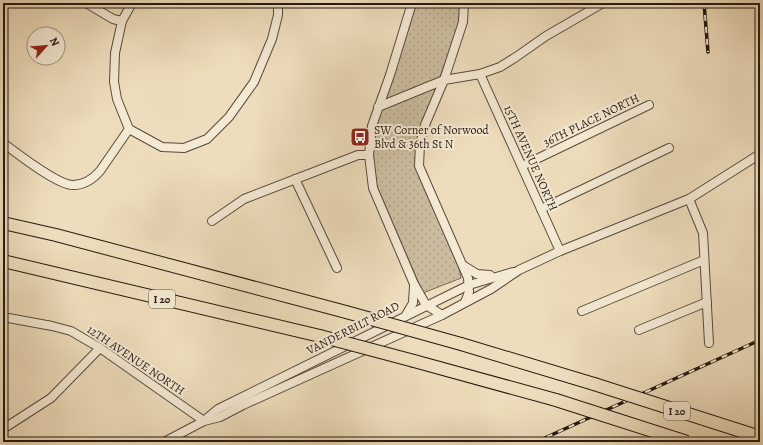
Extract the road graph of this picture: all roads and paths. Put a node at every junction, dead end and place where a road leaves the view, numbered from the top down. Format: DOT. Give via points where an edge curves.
graph roads {
  1 [pos="86,3"];
  2 [pos="132,3"];
  3 [pos="278,3"];
  4 [pos="412,3"];
  5 [pos="464,3"];
  6 [pos="603,3"];
  7 [pos="122,21"];
  8 [pos="480,74"];
  9 [pos="444,80"];
  10 [pos="649,105"];
  11 [pos="378,107"];
  12 [pos="129,129"];
  13 [pos="3,143"];
  14 [pos="669,148"];
  15 [pos="760,154"];
  16 [pos="369,155"];
  17 [pos="522,166"];
  18 [pos="295,179"];
  19 [pos="689,199"];
  20 [pos="541,209"];
  21 [pos="3,215"];
  22 [pos="212,221"];
  23 [pos="3,223"];
  24 [pos="56,236"];
  25 [pos="560,251"];
  26 [pos="704,260"];
  27 [pos="3,262"];
  28 [pos="464,266"];
  29 [pos="337,268"];
  30 [pos="519,270"];
  31 [pos="499,275"];
  32 [pos="414,284"];
  33 [pos="469,285"];
  34 [pos="466,302"];
  35 [pos="707,302"];
  36 [pos="426,306"];
  37 [pos="582,311"];
  38 [pos="406,315"];
  39 [pos="442,315"];
  40 [pos="3,317"];
  41 [pos="639,330"];
  42 [pos="709,343"];
  43 [pos="100,348"];
  44 [pos="204,421"];
  45 [pos="3,429"];
  46 [pos="760,437"];
  47 [pos="164,442"];
  48 [pos="687,442"];
  1 -- 7 [label="street" via="113,19"];
  2 -- 7 [label="street"];
  3 -- 12 [label="street" via="272,39 254,82 229,117 206,139 184,148 162,147"];
  4 -- 11 [label="street"];
  5 -- 9 [label="street" via="463,22"];
  6 -- 8 [label="street" via="546,36 516,58"];
  7 -- 12 [label="street" via="115,53 114,82 117,99"];
  8 -- 9 [label="street"];
  8 -- 17 [label="street, 15TH AVENUE NORTH"];
  9 -- 11 [label="street"];
  9 -- 28 [label="street" via="425,125 420,144 420,166"];
  10 -- 17 [label="street, 36TH PLACE NORTH"];
  11 -- 16 [label="street" via="372,126"];
  12 -- 13 [label="street" via="94,177 87,182 72,185 59,180"];
  14 -- 20 [label="street"];
  15 -- 19 [label="street, VANDERBILT ROAD"];
  16 -- 18 [label="street" via="358,154"];
  16 -- 32 [label="street" via="373,188"];
  17 -- 20 [label="street, 15TH AVENUE NORTH"];
  18 -- 22 [label="street" via="244,199"];
  18 -- 29 [label="street"];
  19 -- 25 [label="street, VANDERBILT ROAD"];
  19 -- 26 [label="street" via="703,233"];
  20 -- 25 [label="street, 15TH AVENUE NORTH"];
  21 -- 24 [label="highway"];
  23 -- 24 [label="highway, I 20"];
  24 -- 46 [label="highway, I 20, bridge" via="461,344"];
  25 -- 30 [label="street, VANDERBILT ROAD"];
  26 -- 35 [label="street"];
  26 -- 37 [label="street"];
  27 -- 48 [label="highway, I 20, bridge" via="320,336 556,400"];
  28 -- 31 [label="street" via="477,274"];
  28 -- 33 [label="street"];
  30 -- 31 [label="street, VANDERBILT ROAD"];
  30 -- 34 [label="street, VANDERBILT ROAD"];
  31 -- 33 [label="street, VANDERBILT ROAD"];
  32 -- 36 [label="street"];
  32 -- 38 [label="street" via="413,303"];
  33 -- 34 [label="street"];
  33 -- 36 [label="street, VANDERBILT ROAD"];
  34 -- 39 [label="street, VANDERBILT ROAD"];
  35 -- 41 [label="street"];
  35 -- 42 [label="street"];
  36 -- 38 [label="street, VANDERBILT ROAD"];
  36 -- 39 [label="street"];
  38 -- 44 [label="street, VANDERBILT ROAD" via="218,409"];
  39 -- 44 [label="street, VANDERBILT ROAD" via="220,417"];
  40 -- 43 [label="street, 12TH AVENUE NORTH" via="71,332"];
  43 -- 44 [label="street, 12TH AVENUE NORTH"];
  43 -- 45 [label="street" via="51,398"];
  44 -- 47 [label="street, VANDERBILT ROAD"];
}
